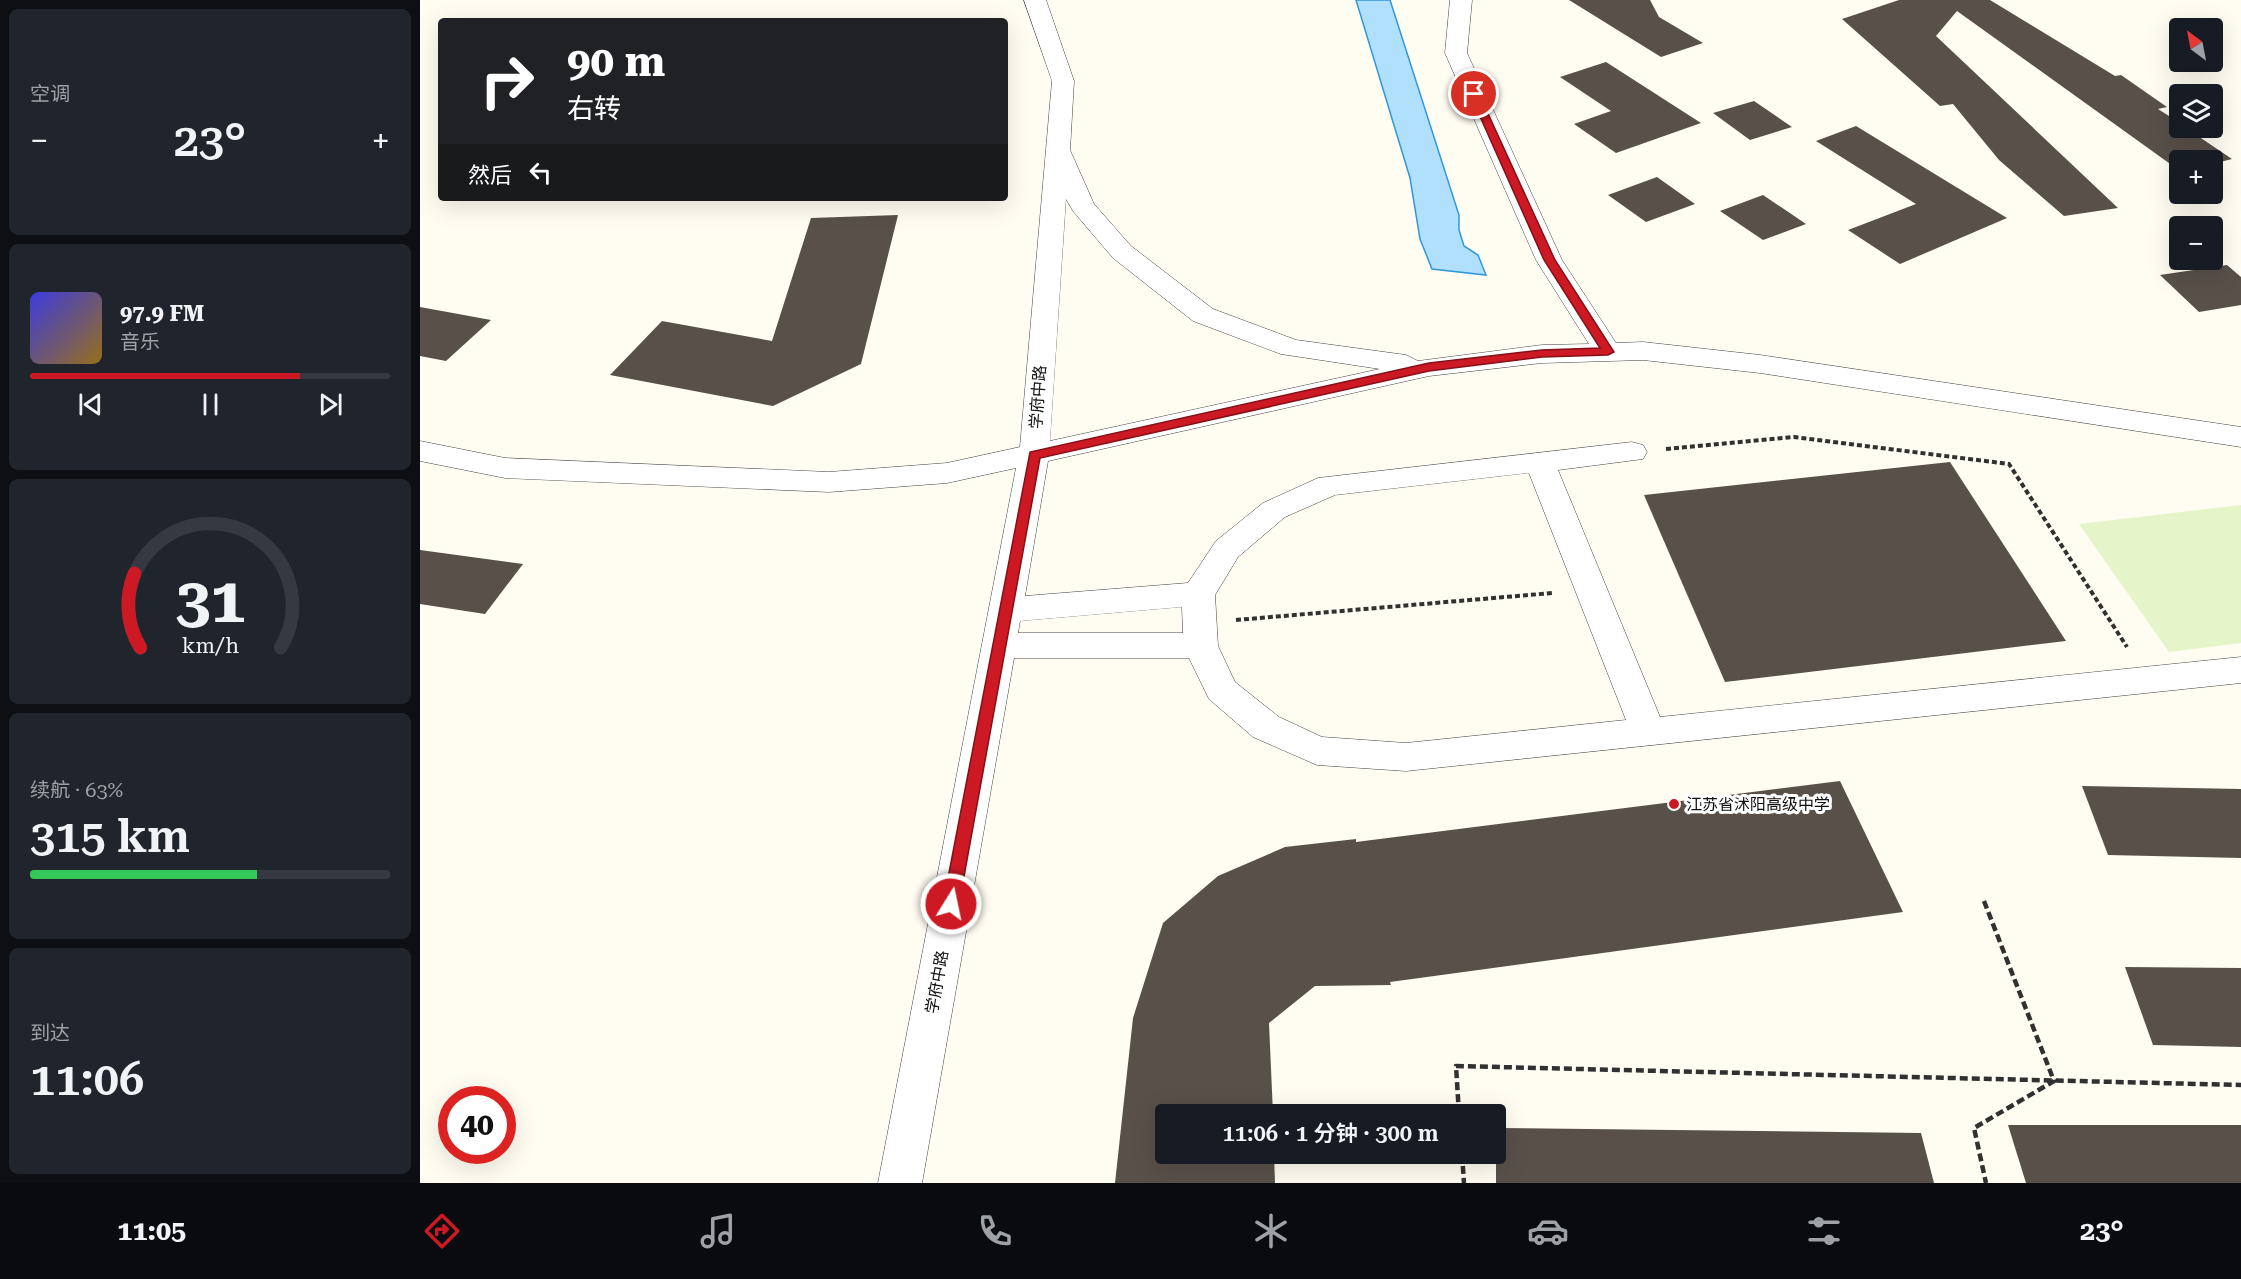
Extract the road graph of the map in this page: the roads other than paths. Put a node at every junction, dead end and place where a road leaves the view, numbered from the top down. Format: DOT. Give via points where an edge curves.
graph roads {
  1 [pos="1035,0"];
  2 [pos="1461,0"];
  3 [pos="1058,148"];
  4 [pos="1608,352"];
  5 [pos="1429,367"];
  6 [pos="2241,437"];
  7 [pos="420,451"];
  8 [pos="1632,452"];
  9 [pos="1034,455"];
  10 [pos="1539,461"];
  11 [pos="1005,609"];
  12 [pos="1200,621"];
  13 [pos="999,645"];
  14 [pos="2241,670"];
  15 [pos="1648,732"];
  16 [pos="895,1176"];
  1 -- 3 [label="street, 学府中路" via="1063,81"];
  2 -- 4 [label="street" via="1456,53 1549,260"];
  3 -- 5 [label="street" via="1082,206 1122,252 1203,315 1291,348"];
  3 -- 9 [label="street, 学府中路"];
  4 -- 5 [label="street" via="1542,354"];
  4 -- 6 [label="street" via="1642,351 1760,364"];
  5 -- 9 [label="street"];
  7 -- 9 [label="street" via="505,468 829,482 947,473"];
  8 -- 10 [label="street"];
  9 -- 11 [label="street, 学府中路"];
  10 -- 12 [label="street" via="1329,485 1274,510 1227,549"];
  10 -- 15 [label="street"];
  11 -- 12 [label="street"];
  11 -- 13 [label="street, 学府中路"];
  12 -- 13 [label="street"];
  12 -- 15 [label="street" via="1221,690 1266,727 1317,751 1406,757"];
  13 -- 16 [label="street, 学府中路"];
  14 -- 15 [label="street"];
}
